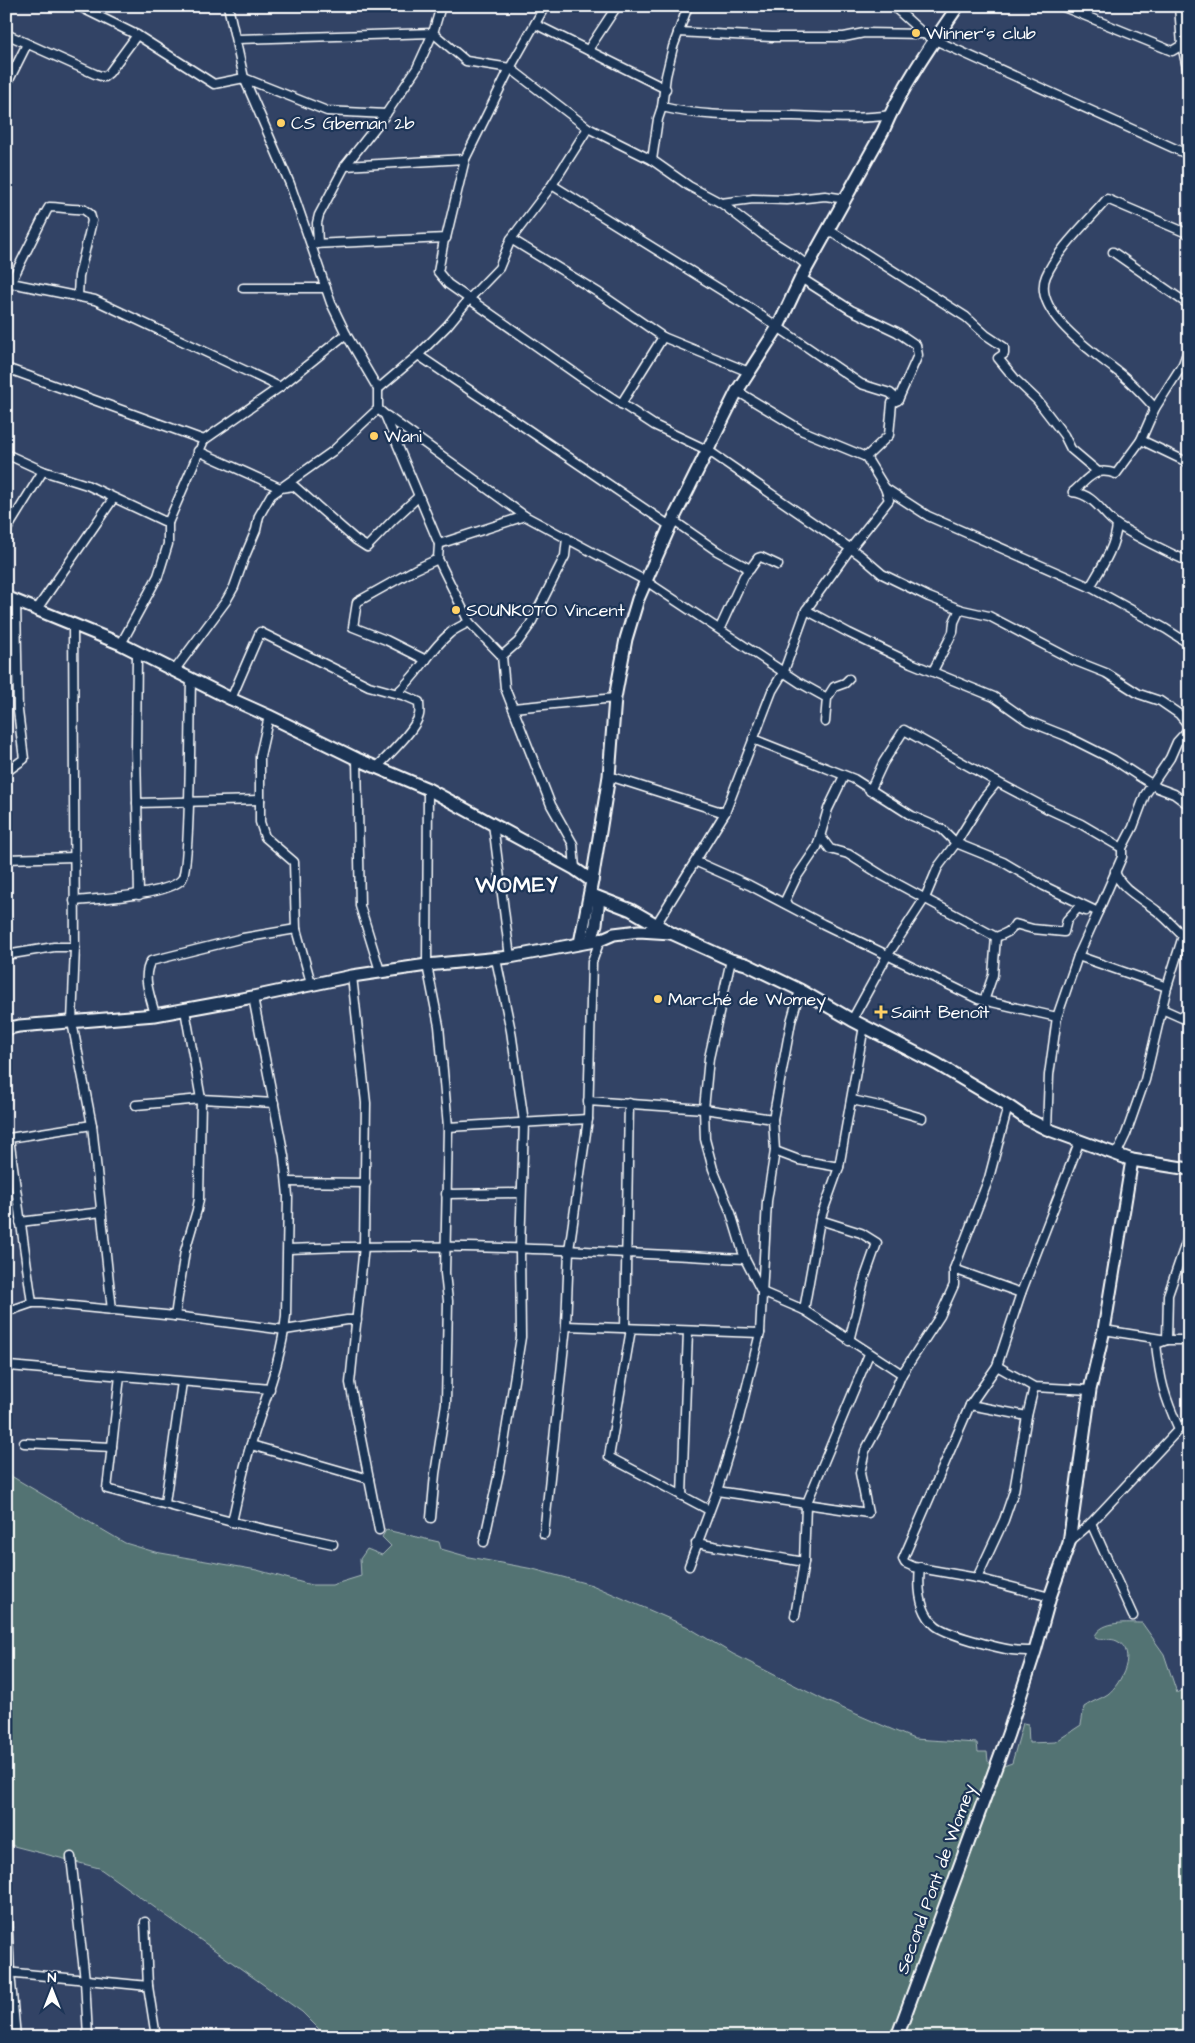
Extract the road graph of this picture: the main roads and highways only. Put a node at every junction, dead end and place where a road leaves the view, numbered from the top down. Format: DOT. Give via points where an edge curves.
graph roads {
  1 [pos="958,6"];
  2 [pos="11,599"];
  3 [pos="592,881"];
  4 [pos="594,896"];
  5 [pos="671,933"];
  6 [pos="590,942"];
  7 [pos="6,1029"];
  8 [pos="1132,1160"];
  9 [pos="1189,1169"];
  10 [pos="897,2037"];
  1 -- 3 [label="main road" via="890,115 801,278 778,327 736,391 638,599 615,698 608,776"];
  2 -- 3 [label="main road" via="121,644 376,768 428,788"];
  3 -- 4 [label="main road"];
  4 -- 5 [label="main road" via="631,910"];
  4 -- 6 [label="main road" via="596,924"];
  5 -- 6 [label="main road" via="639,930"];
  5 -- 8 [label="main road" via="800,990 937,1064 1047,1129"];
  6 -- 7 [label="main road" via="496,959 380,971 185,1010"];
  8 -- 9 [label="main road"];
  8 -- 10 [label="main road, Second Pont de Womey" via="1104,1330 1090,1390 1068,1543 1008,1734"];
}
